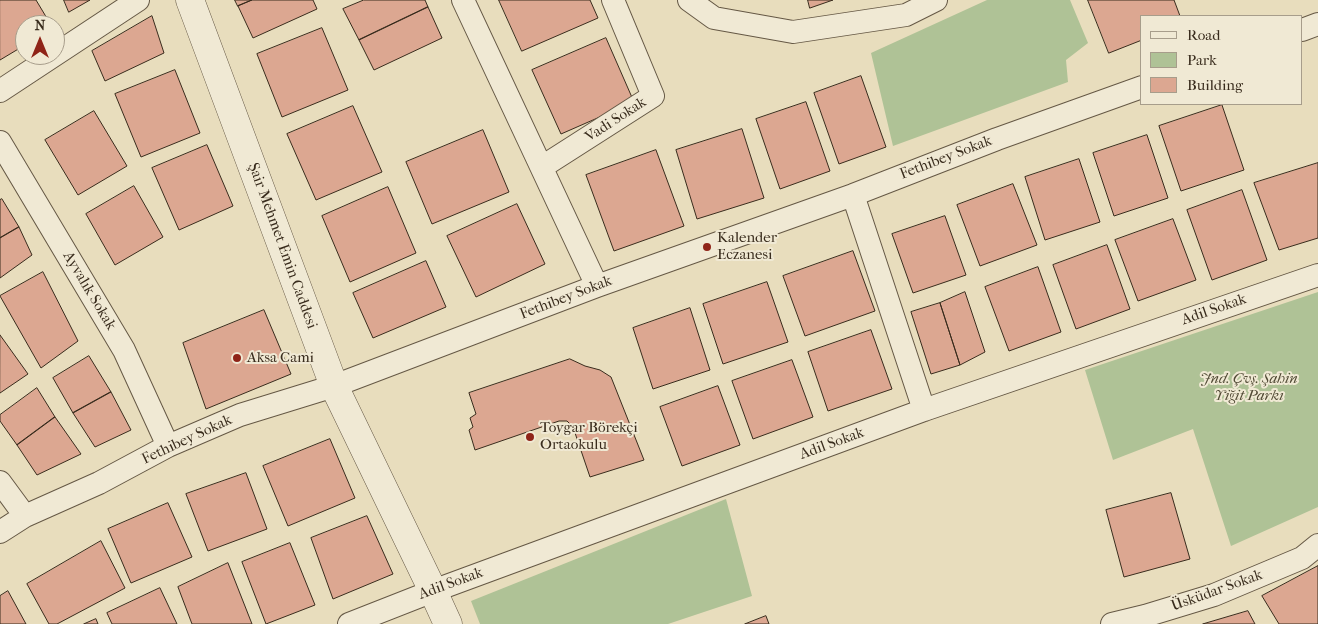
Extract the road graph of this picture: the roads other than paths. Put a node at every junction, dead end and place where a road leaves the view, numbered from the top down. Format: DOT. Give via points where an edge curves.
graph roads {
  1 [pos="138,0"];
  2 [pos="190,0"];
  3 [pos="463,0"];
  4 [pos="613,0"];
  5 [pos="690,0"];
  6 [pos="936,0"];
  7 [pos="1318,24"];
  8 [pos="1303,30"];
  9 [pos="1140,88"];
  10 [pos="0,91"];
  11 [pos="0,142"];
  12 [pos="542,168"];
  13 [pos="853,195"];
  14 [pos="1318,275"];
  15 [pos="597,286"];
  16 [pos="334,386"];
  17 [pos="924,410"];
  18 [pos="168,446"];
  19 [pos="0,482"];
  20 [pos="25,516"];
  21 [pos="0,532"];
  22 [pos="1318,545"];
  23 [pos="433,591"];
  24 [pos="1147,620"];
  25 [pos="349,624"];
  26 [pos="448,624"];
  27 [pos="1112,624"];
  1 -- 10 [label="street"];
  2 -- 16 [label="street, Şair Mehmet Emin Caddesi"];
  3 -- 12 [label="street"];
  4 -- 12 [label="street, Vadi Sokak" via="653,96"];
  5 -- 6 [label="street" via="714,18 793,32 906,15"];
  7 -- 8 [label="street"];
  9 -- 13 [label="street, Fethibey Sokak"];
  11 -- 18 [label="street, Ayvalık Sokak" via="124,350"];
  12 -- 15 [label="street"];
  13 -- 15 [label="street, Fethibey Sokak"];
  13 -- 17 [label="street"];
  14 -- 17 [label="street, Adil Sokak"];
  15 -- 16 [label="street, Fethibey Sokak"];
  16 -- 18 [label="street, Fethibey Sokak" via="240,416"];
  16 -- 23 [label="street, Şair Mehmet Emin Caddesi"];
  17 -- 23 [label="street, Adil Sokak"];
  18 -- 20 [label="street, Fethibey Sokak" via="99,483"];
  19 -- 20 [label="street"];
  20 -- 21 [label="street, Fethibey Sokak"];
  22 -- 24 [label="street, Üsküdar Sokak" via="1302,558 1214,596"];
  23 -- 25 [label="street, Adil Sokak"];
  23 -- 26 [label="street, Şair Mehmet Emin Caddesi"];
  24 -- 27 [label="street, Üsküdar Sokak"];
}
